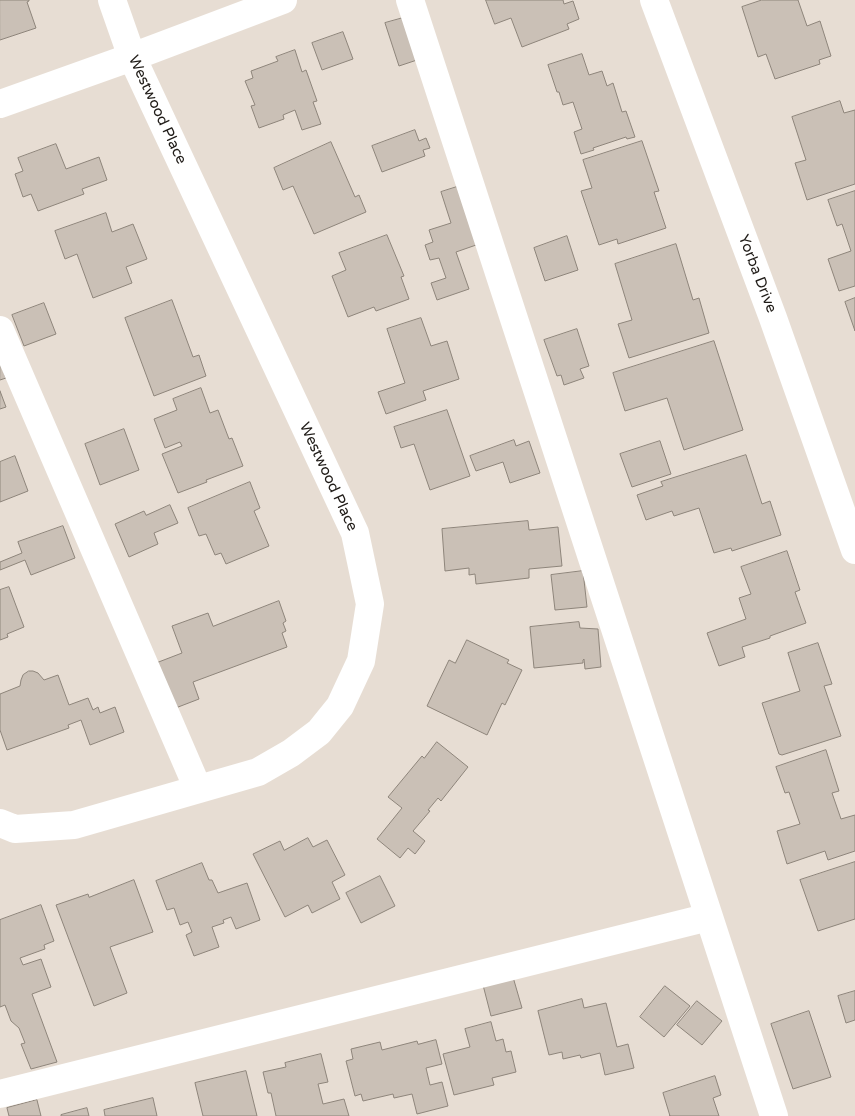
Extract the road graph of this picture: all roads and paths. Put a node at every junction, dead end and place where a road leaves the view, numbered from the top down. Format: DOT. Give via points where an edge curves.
graph roads {
  1 [pos="112,0"];
  2 [pos="284,0"];
  3 [pos="410,0"];
  4 [pos="654,0"];
  5 [pos="132,57"];
  6 [pos="0,104"];
  7 [pos="0,330"];
  8 [pos="855,550"];
  9 [pos="198,789"];
  10 [pos="0,824"];
  11 [pos="709,917"];
  12 [pos="0,1094"];
  13 [pos="774,1116"];
  1 -- 5 [label="street, Westwood Place"];
  2 -- 5 [label="street"];
  3 -- 11 [label="street"];
  4 -- 8 [label="street, Yorba Drive" via="774,318"];
  5 -- 6 [label="street"];
  5 -- 9 [label="street, Westwood Place" via="355,533 370,604 361,661 340,706 319,732 258,772"];
  7 -- 9 [label="street"];
  9 -- 10 [label="street, Westwood Place" via="74,825 15,828"];
  11 -- 12 [label="street"];
  11 -- 13 [label="street"];
}
